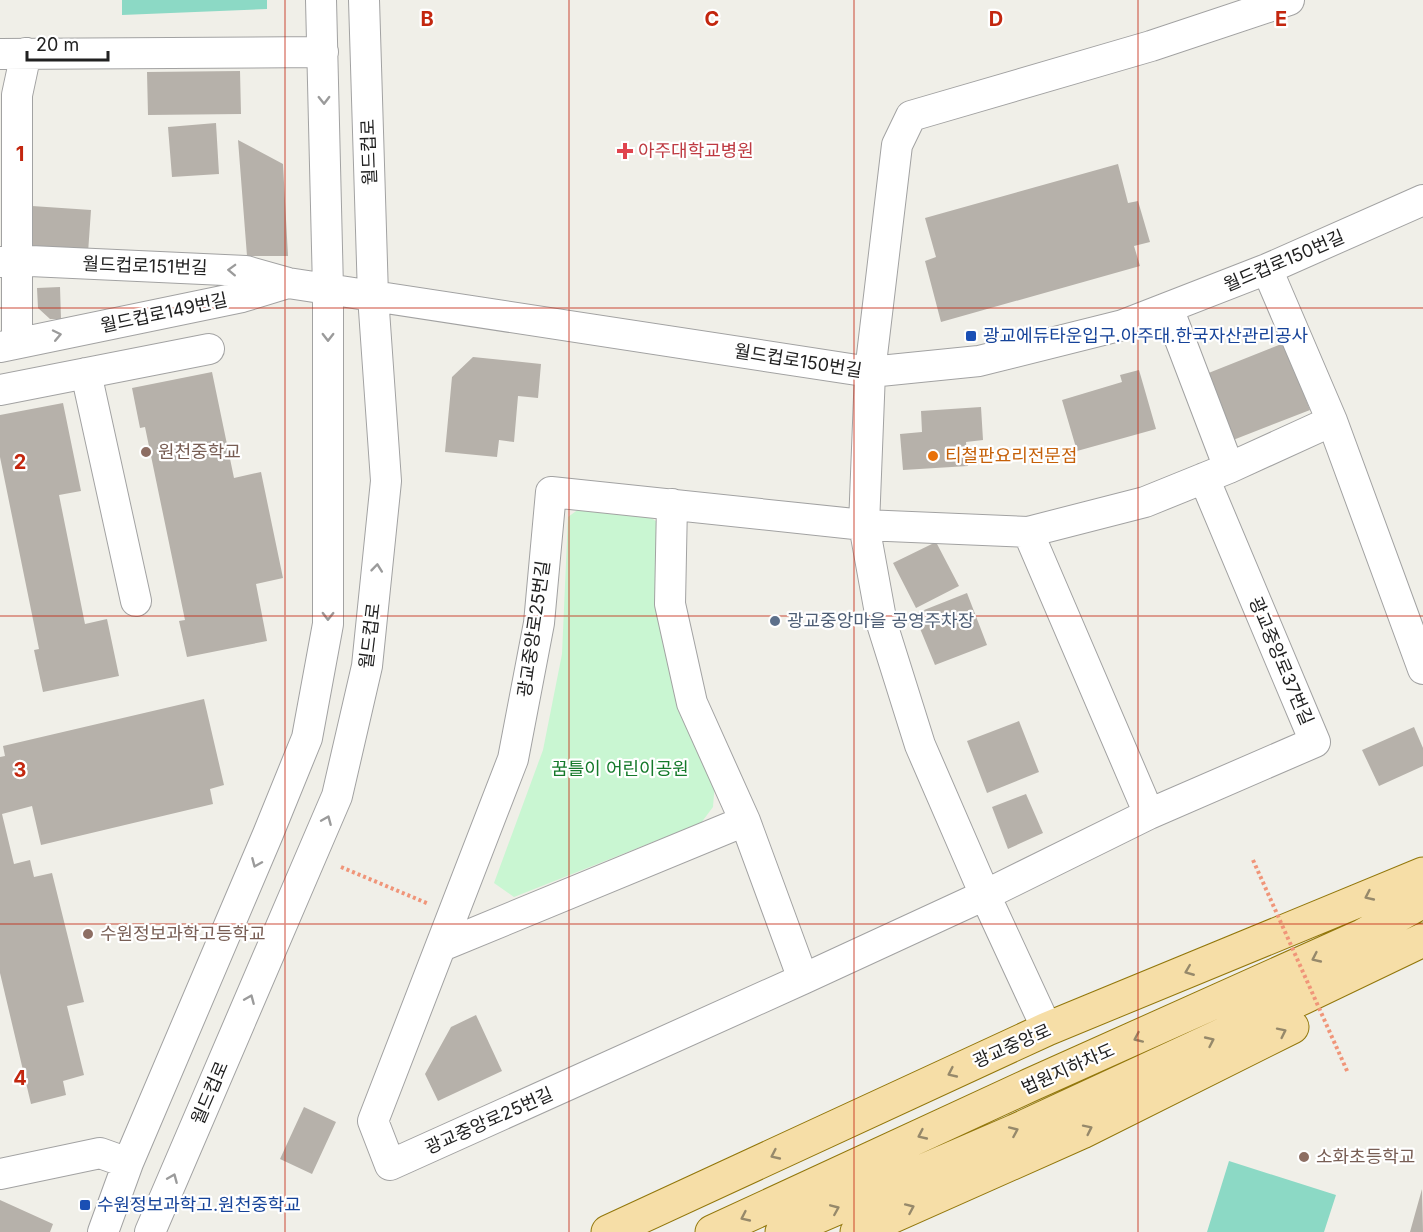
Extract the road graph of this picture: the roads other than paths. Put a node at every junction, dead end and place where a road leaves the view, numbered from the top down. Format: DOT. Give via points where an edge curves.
graph roads {
  1 [pos="321,0"];
  2 [pos="364,0"];
  3 [pos="1289,0"];
  4 [pos="323,52"];
  5 [pos="13,54"];
  6 [pos="1423,200"];
  7 [pos="8,262"];
  8 [pos="1267,269"];
  9 [pos="288,283"];
  10 [pos="328,289"];
  11 [pos="373,296"];
  12 [pos="1168,308"];
  13 [pos="8,345"];
  14 [pos="209,349"];
  15 [pos="870,372"];
  16 [pos="86,373"];
  17 [pos="0,390"];
  18 [pos="1332,421"];
  19 [pos="1216,473"];
  20 [pos="672,504"];
  21 [pos="864,525"];
  22 [pos="1028,532"];
  23 [pos="136,601"];
  24 [pos="1423,669"];
  25 [pos="1149,814"];
  26 [pos="745,821"];
  27 [pos="1420,880"];
  28 [pos="985,895"];
  29 [pos="1423,940"];
  30 [pos="442,946"];
  31 [pos="1423,964"];
  32 [pos="803,979"];
  33 [pos="1047,1029"];
  34 [pos="128,1163"];
  35 [pos="0,1174"];
  36 [pos="103,1232"];
  37 [pos="150,1232"];
  38 [pos="608,1232"];
  39 [pos="711,1232"];
  40 [pos="782,1232"];
  41 [pos="857,1232"];
  1 -- 4 [label="street"];
  2 -- 11 [label="street, 월드컵로"];
  3 -- 15 [label="street" via="1151,46 911,116 897,145"];
  4 -- 5 [label="street"];
  4 -- 10 [label="street, one-way"];
  5 -- 7 [label="street" via="16,95"];
  6 -- 8 [label="street, 월드컵로150번길"];
  9 -- 7 [label="street, 월드컵로151번길, one-way" via="246,271"];
  7 -- 13 [label="street"];
  8 -- 12 [label="street, 월드컵로150번길"];
  8 -- 18 [label="street"];
  9 -- 10 [label="street, 월드컵로149번길"];
  13 -- 9 [label="street, 월드컵로149번길, one-way" via="242,297"];
  10 -- 11 [label="street, 월드컵로150번길"];
  10 -- 34 [label="street, one-way" via="328,624 307,738"];
  11 -- 15 [label="street, 월드컵로150번길"];
  37 -- 11 [label="street, 월드컵로, one-way" via="337,796 367,666 386,481"];
  12 -- 15 [label="street, 월드컵로150번길" via="1123,325 979,361"];
  12 -- 19 [label="street"];
  14 -- 16 [label="street"];
  15 -- 21 [label="street"];
  16 -- 17 [label="street"];
  16 -- 23 [label="street"];
  18 -- 19 [label="street"];
  18 -- 24 [label="street"];
  19 -- 22 [label="street" via="1145,502"];
  19 -- 25 [label="street, 광교중앙로37번길" via="1316,742"];
  20 -- 21 [label="street, 광교중앙로25번길"];
  20 -- 26 [label="street" via="670,604 692,703"];
  20 -- 30 [label="street, 광교중앙로25번길" via="551,492 539,622 513,759"];
  21 -- 22 [label="street"];
  21 -- 28 [label="street" via="882,624 920,745"];
  22 -- 25 [label="street"];
  25 -- 28 [label="street, 광교중앙로37번길"];
  26 -- 30 [label="street"];
  26 -- 32 [label="street"];
  27 -- 33 [label="main road, 광교중앙로, one-way"];
  27 -- 39 [label="main road, 법원지하차도, one-way" via="1362,936"];
  28 -- 32 [label="street, 광교중앙로25번길"];
  28 -- 33 [label="street"];
  40 -- 29 [label="main road, 법원지하차도, one-way" via="1015,1131"];
  30 -- 32 [label="street, 광교중앙로25번길" via="374,1121 390,1165"];
  41 -- 31 [label="main road, one-way" via="1082,1132"];
  33 -- 38 [label="main road, 광교중앙로, one-way"];
  34 -- 35 [label="street" via="100,1153"];
  34 -- 36 [label="street"];
}
